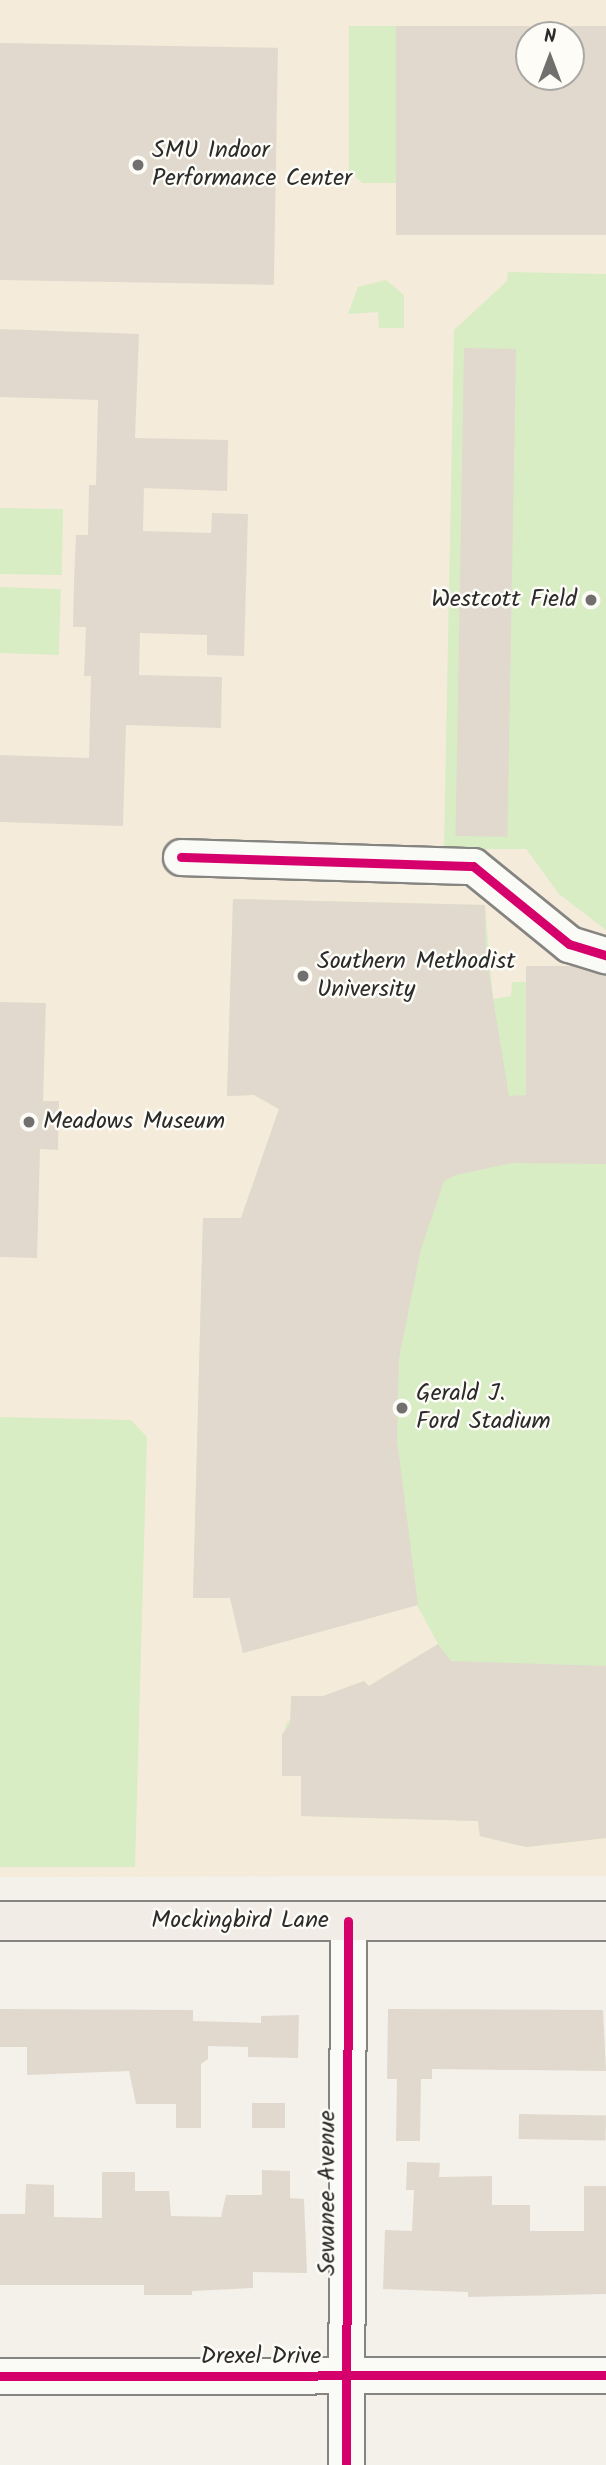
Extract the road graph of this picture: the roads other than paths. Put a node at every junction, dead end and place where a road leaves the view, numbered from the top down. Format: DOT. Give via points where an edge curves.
graph roads {
  1 [pos="181,857"];
  2 [pos="606,955"];
  3 [pos="0,1921"];
  4 [pos="606,1921"];
  5 [pos="348,1922"];
  6 [pos="606,2375"];
  7 [pos="0,2376"];
  8 [pos="347,2376"];
  9 [pos="346,2465"];
  1 -- 2 [label="street" via="473,866 569,944"];
  3 -- 5 [label="main road, Mockingbird Lane"];
  4 -- 5 [label="main road, Mockingbird Lane"];
  5 -- 8 [label="street, Sewanee Avenue"];
  6 -- 8 [label="street, Drexel Drive"];
  7 -- 8 [label="street, Drexel Drive"];
  8 -- 9 [label="street, Sewanee Avenue"];
}
